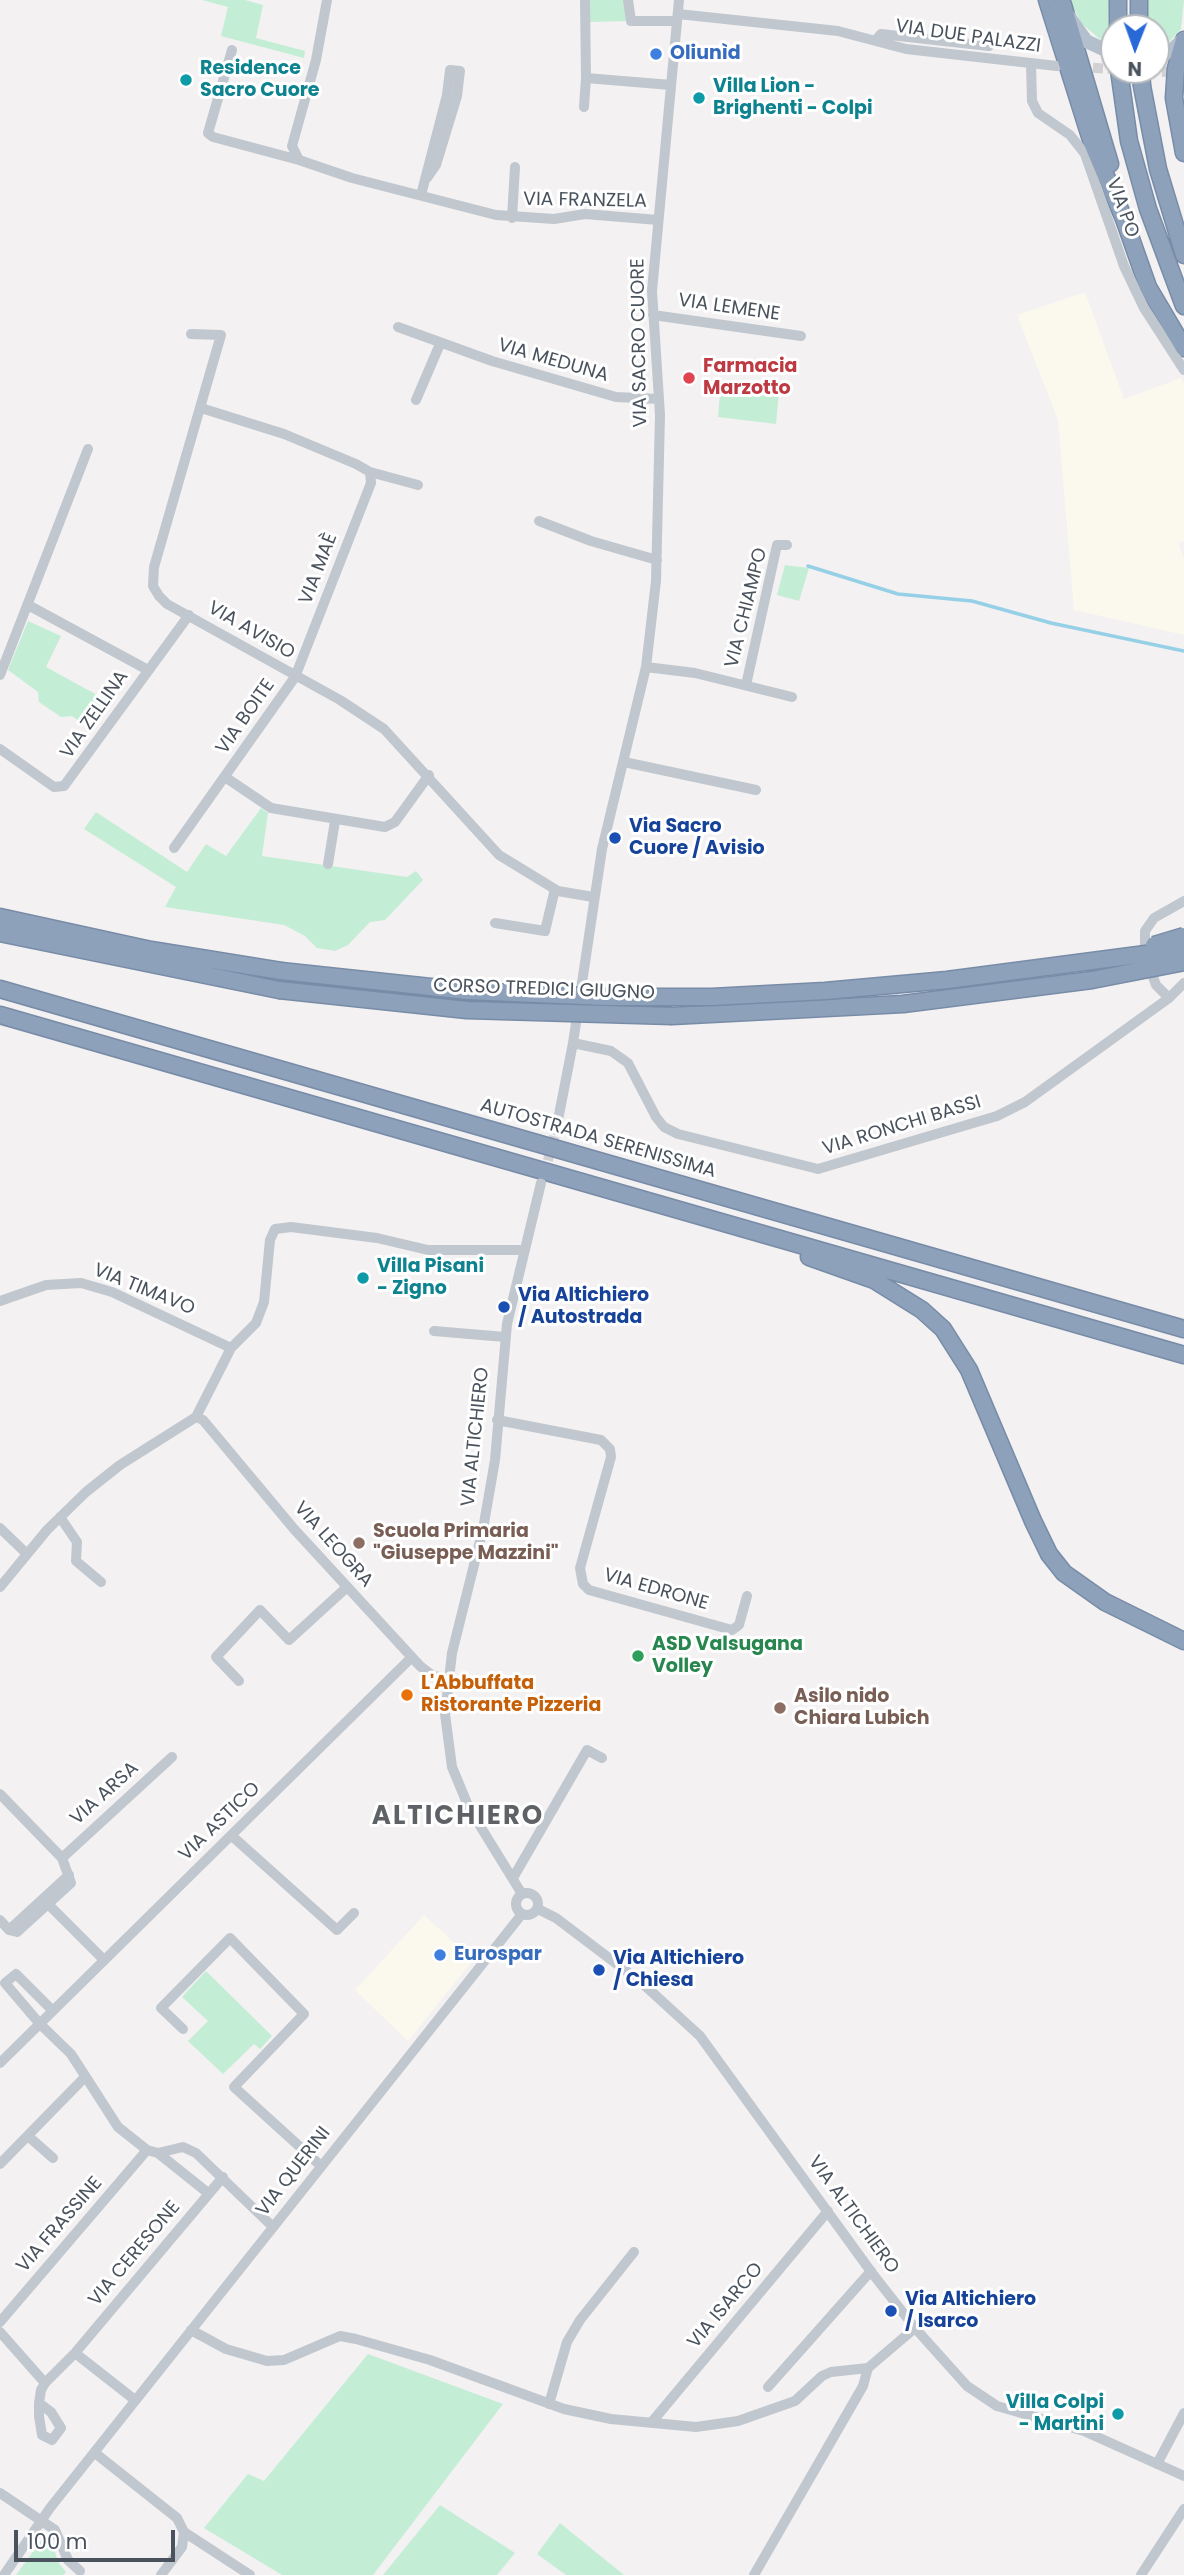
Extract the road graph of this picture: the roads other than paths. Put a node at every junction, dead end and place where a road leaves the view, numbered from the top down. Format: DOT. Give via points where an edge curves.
graph roads {
  1 [pos="327,0"];
  2 [pos="585,0"];
  3 [pos="628,0"];
  4 [pos="679,0"];
  5 [pos="1057,2"];
  6 [pos="678,17"];
  7 [pos="1184,39"];
  8 [pos="876,40"];
  9 [pos="989,46"];
  10 [pos="1100,48"];
  11 [pos="232,50"];
  12 [pos="1170,51"];
  13 [pos="1031,64"];
  14 [pos="1057,66"];
  15 [pos="586,78"];
  16 [pos="1121,84"];
  17 [pos="1142,84"];
  18 [pos="671,85"];
  19 [pos="584,107"];
  20 [pos="1184,153"];
  21 [pos="299,160"];
  22 [pos="515,167"];
  23 [pos="427,178"];
  24 [pos="421,195"];
  25 [pos="512,218"];
  26 [pos="657,219"];
  27 [pos="1184,255"];
  28 [pos="1184,306"];
  29 [pos="653,315"];
  30 [pos="398,327"];
  31 [pos="191,334"];
  32 [pos="801,336"];
  33 [pos="440,344"];
  34 [pos="1184,348"];
  35 [pos="1184,370"];
  36 [pos="659,399"];
  37 [pos="416,400"];
  38 [pos="201,408"];
  39 [pos="88,449"];
  40 [pos="370,472"];
  41 [pos="418,485"];
  42 [pos="539,521"];
  43 [pos="787,545"];
  44 [pos="657,560"];
  45 [pos="28,604"];
  46 [pos="189,615"];
  47 [pos="646,667"];
  48 [pos="148,670"];
  49 [pos="0,674"];
  50 [pos="295,677"];
  51 [pos="746,685"];
  52 [pos="792,697"];
  53 [pos="0,749"];
  54 [pos="624,762"];
  55 [pos="429,775"];
  56 [pos="225,777"];
  57 [pos="756,790"];
  58 [pos="335,821"];
  59 [pos="174,848"];
  60 [pos="328,864"];
  61 [pos="555,889"];
  62 [pos="593,897"];
  63 [pos="1184,901"];
  64 [pos="0,917"];
  65 [pos="495,923"];
  66 [pos="0,933"];
  67 [pos="1184,936"];
  68 [pos="1184,949"];
  69 [pos="1184,962"];
  70 [pos="1184,969"];
  71 [pos="1010,972"];
  72 [pos="1092,980"];
  73 [pos="0,989"];
  74 [pos="1179,991"];
  75 [pos="0,1014"];
  76 [pos="573,1043"];
  77 [pos="556,1130"];
  78 [pos="540,1188"];
  79 [pos="747,1228"];
  80 [pos="525,1250"];
  81 [pos="0,1301"];
  82 [pos="1140,1316"];
  83 [pos="1184,1323"];
  84 [pos="1184,1329"];
  85 [pos="434,1331"];
  86 [pos="505,1337"];
  87 [pos="231,1348"];
  88 [pos="1184,1354"];
  89 [pos="200,1418"];
  90 [pos="498,1420"];
  91 [pos="60,1517"];
  92 [pos="0,1528"];
  93 [pos="27,1554"];
  94 [pos="101,1582"];
  95 [pos="0,1587"];
  96 [pos="346,1588"];
  97 [pos="747,1596"];
  98 [pos="1184,1642"];
  99 [pos="412,1657"];
  100 [pos="447,1678"];
  101 [pos="239,1681"];
  102 [pos="172,1757"];
  103 [pos="603,1758"];
  104 [pos="0,1794"];
  105 [pos="232,1836"];
  106 [pos="62,1858"];
  107 [pos="69,1875"];
  108 [pos="513,1878"];
  109 [pos="522,1894"];
  110 [pos="49,1905"];
  111 [pos="538,1909"];
  112 [pos="354,1913"];
  113 [pos="522,1914"];
  114 [pos="0,1920"];
  115 [pos="9,1930"];
  116 [pos="104,1961"];
  117 [pos="52,2010"];
  118 [pos="39,2024"];
  119 [pos="184,2029"];
  120 [pos="0,2063"];
  121 [pos="85,2077"];
  122 [pos="28,2136"];
  123 [pos="153,2152"];
  124 [pos="53,2158"];
  125 [pos="0,2164"];
  126 [pos="321,2166"];
  127 [pos="223,2177"];
  128 [pos="208,2193"];
  129 [pos="828,2211"];
  130 [pos="273,2227"];
  131 [pos="634,2252"];
  132 [pos="871,2271"];
  133 [pos="0,2322"];
  134 [pos="915,2328"];
  135 [pos="191,2330"];
  136 [pos="0,2332"];
  137 [pos="75,2353"];
  138 [pos="868,2368"];
  139 [pos="45,2383"];
  140 [pos="768,2387"];
  141 [pos="135,2400"];
  142 [pos="39,2403"];
  143 [pos="549,2404"];
  144 [pos="1184,2413"];
  145 [pos="651,2423"];
  146 [pos="95,2453"];
  147 [pos="1157,2464"];
  148 [pos="1184,2476"];
  149 [pos="0,2493"];
  150 [pos="1184,2509"];
  151 [pos="41,2520"];
  152 [pos="184,2532"];
  153 [pos="80,2571"];
  154 [pos="4,2575"];
  155 [pos="161,2575"];
  156 [pos="250,2575"];
  157 [pos="754,2575"];
  158 [pos="1141,2575"];
  1 -- 21 [label="street" via="292,146"];
  2 -- 15 [label="street"];
  3 -- 6 [label="street, VIA DUE PALAZZI" via="631,21"];
  4 -- 6 [label="street, VIA SACRO CUORE"];
  5 -- 10 [label="main road" via="1086,41"];
  5 -- 34 [label="highway" via="1148,287"];
  6 -- 8 [label="street, VIA DUE PALAZZI" via="838,31"];
  6 -- 18 [label="street, VIA SACRO CUORE"];
  7 -- 12 [label="main road"];
  7 -- 20 [label="highway" via="1174,98"];
  8 -- 9 [label="street, VIA DUE PALAZZI" via="881,34"];
  8 -- 13 [label="street, VIA DUE PALAZZI" via="906,49"];
  11 -- 21 [label="street, VIA FRANZELA" via="208,133"];
  13 -- 14 [label="street, VIA DUE PALAZZI"];
  13 -- 35 [label="street, VIA PO" via="1032,101 1038,113 1070,135 1085,155 1124,266 1144,308"];
  15 -- 18 [label="street"];
  15 -- 19 [label="street"];
  16 -- 28 [label="highway" via="1129,141 1147,209"];
  17 -- 27 [label="highway" via="1158,169"];
  18 -- 26 [label="street, VIA SACRO CUORE"];
  21 -- 24 [label="street, VIA FRANZELA"];
  22 -- 25 [label="street, VIA FRANZELA"];
  23 -- 23 [label="street" via="436,165 460,71 450,70"];
  23 -- 24 [label="street"];
  24 -- 25 [label="street, VIA FRANZELA"];
  25 -- 26 [label="street, VIA FRANZELA" via="585,214"];
  26 -- 29 [label="street, VIA SACRO CUORE"];
  29 -- 32 [label="street, VIA LEMENE"];
  29 -- 36 [label="street, VIA SACRO CUORE"];
  30 -- 33 [label="street, VIA MEDUNA"];
  31 -- 38 [label="street, VIA AVISIO" via="221,335"];
  33 -- 36 [label="street, VIA MEDUNA" via="616,397"];
  33 -- 37 [label="street"];
  36 -- 44 [label="street, VIA SACRO CUORE"];
  38 -- 40 [label="street" via="284,433"];
  38 -- 46 [label="street, VIA AVISIO" via="154,567 153,586 159,596"];
  39 -- 45 [label="street"];
  40 -- 41 [label="street"];
  40 -- 50 [label="street, VIA MAÈ" via="371,483"];
  42 -- 44 [label="street"];
  43 -- 51 [label="street, VIA CHIAMPO" via="777,545"];
  44 -- 47 [label="street, VIA SACRO CUORE"];
  45 -- 48 [label="street, VIA ZELLINA"];
  45 -- 49 [label="street"];
  46 -- 48 [label="street, VIA ZELLINA"];
  46 -- 50 [label="street, VIA AVISIO"];
  47 -- 51 [label="street, VIA CHIAMPO"];
  47 -- 54 [label="street, VIA SACRO CUORE"];
  48 -- 53 [label="street, VIA ZELLINA" via="64,786 54,787"];
  50 -- 55 [label="street, VIA AVISIO" via="384,729"];
  50 -- 56 [label="street, VIA BOITE"];
  51 -- 52 [label="street, VIA CHIAMPO"];
  54 -- 57 [label="street"];
  54 -- 62 [label="street, VIA SACRO CUORE"];
  55 -- 58 [label="street, VIA BOITE" via="391,826"];
  55 -- 61 [label="street, VIA AVISIO" via="499,855"];
  56 -- 58 [label="street, VIA BOITE" via="271,808"];
  56 -- 59 [label="street, VIA BOITE"];
  58 -- 60 [label="street"];
  61 -- 62 [label="street, VIA AVISIO"];
  61 -- 65 [label="street" via="545,931"];
  62 -- 76 [label="street, VIA SACRO CUORE"];
  63 -- 74 [label="street" via="1154,919 1145,931 1146,955 1156,985"];
  64 -- 71 [label="highway, CORSO TREDICI GIUGNO, bridge" via="151,950 281,971 468,991 647,997 825,991"];
  66 -- 72 [label="highway, CORSO TREDICI GIUGNO, bridge" via="279,990 467,1010 672,1016 889,1005"];
  67 -- 71 [label="highway, bridge" via="1132,951"];
  68 -- 71 [label="highway, bridge"];
  69 -- 72 [label="highway, bridge"];
  70 -- 72 [label="highway, bridge"];
  73 -- 82 [label="highway, AUTOSTRADA SERENISSIMA"];
  74 -- 76 [label="street, VIA RONCHI BASSI" via="1025,1102 818,1169 678,1135 656,1117 628,1063 611,1051"];
  75 -- 79 [label="highway"];
  76 -- 77 [label="street, VIA SACRO CUORE"];
  78 -- 80 [label="street, VIA ALTICHIERO"];
  79 -- 88 [label="highway"];
  79 -- 98 [label="highway" via="795,1252 874,1280 943,1329 969,1370 1049,1554 1064,1573 1105,1602"];
  80 -- 86 [label="street, VIA ALTICHIERO"];
  80 -- 87 [label="street" via="428,1250 377,1238 283,1226 270,1240 264,1302 256,1323"];
  81 -- 87 [label="street, VIA TIMAVO" via="46,1285 81,1283 112,1292"];
  82 -- 83 [label="highway"];
  82 -- 84 [label="highway, AUTOSTRADA SERENISSIMA"];
  85 -- 86 [label="street"];
  86 -- 90 [label="street, VIA ALTICHIERO"];
  87 -- 89 [label="street"];
  89 -- 91 [label="street" via="120,1465"];
  89 -- 96 [label="street, VIA LEOGRA"];
  90 -- 97 [label="street, VIA EDRONE" via="601,1440 610,1449 580,1568 589,1590 732,1630 739,1625"];
  90 -- 100 [label="street, VIA ALTICHIERO" via="483,1529"];
  91 -- 93 [label="street"];
  91 -- 94 [label="street" via="77,1542 76,1561"];
  92 -- 93 [label="street"];
  93 -- 95 [label="street"];
  96 -- 99 [label="street, VIA LEOGRA"];
  96 -- 101 [label="street" via="289,1640 260,1610 216,1657"];
  99 -- 100 [label="street, VIA LEOGRA" via="428,1672"];
  99 -- 105 [label="street, VIA ASTICO"];
  100 -- 108 [label="street, VIA ALTICHIERO" via="452,1767 469,1808"];
  102 -- 106 [label="street, VIA ARSA"];
  103 -- 108 [label="street" via="587,1750"];
  104 -- 106 [label="street"];
  105 -- 112 [label="street" via="337,1930"];
  105 -- 116 [label="street, VIA ASTICO"];
  106 -- 107 [label="street"];
  107 -- 110 [label="street" via="71,1883"];
  107 -- 115 [label="street"];
  108 -- 109 [label="street, VIA ALTICHIERO"];
  109 -- 111 [label="street, VIA ALTICHIERO" via="535,1896"];
  109 -- 113 [label="street, VIA ALTICHIERO" via="516,1905"];
  110 -- 115 [label="street" via="17,1932"];
  110 -- 116 [label="street"];
  111 -- 113 [label="street" via="534,1914"];
  111 -- 129 [label="street, VIA ALTICHIERO" via="642,1983 700,2036"];
  113 -- 126 [label="street, VIA QUERINI"];
  114 -- 115 [label="street"];
  116 -- 117 [label="street, VIA ASTICO"];
  117 -- 118 [label="street, VIA ASTICO"];
  117 -- 118 [label="street" via="23,1978 10,1976 6,1987"];
  118 -- 120 [label="street, VIA ASTICO"];
  118 -- 121 [label="street" via="71,2054"];
  119 -- 126 [label="street" via="161,2008 230,1938 304,2014 234,2087"];
  121 -- 122 [label="street"];
  121 -- 123 [label="street" via="118,2127"];
  122 -- 124 [label="street"];
  122 -- 125 [label="street"];
  123 -- 127 [label="street" via="183,2147 196,2152"];
  123 -- 128 [label="street"];
  123 -- 133 [label="street, VIA FRASSINE"];
  126 -- 130 [label="street, VIA QUERINI"];
  127 -- 128 [label="street, VIA CERESONE"];
  127 -- 130 [label="street"];
  128 -- 137 [label="street, VIA CERESONE"];
  129 -- 132 [label="street, VIA ALTICHIERO"];
  129 -- 145 [label="street, VIA ISARCO"];
  130 -- 135 [label="street, VIA QUERINI"];
  131 -- 143 [label="street" via="567,2342"];
  132 -- 134 [label="street, VIA ALTICHIERO"];
  132 -- 140 [label="street"];
  134 -- 138 [label="street"];
  134 -- 147 [label="street, VIA ALTICHIERO" via="967,2386 997,2406 1084,2431"];
  135 -- 141 [label="street, VIA QUERINI"];
  135 -- 143 [label="street" via="226,2349 267,2361 284,2360 340,2336 356,2339 430,2360"];
  136 -- 139 [label="street"];
  137 -- 139 [label="street, VIA CERESONE"];
  137 -- 141 [label="street"];
  138 -- 145 [label="street" via="821,2376 795,2401 738,2421 696,2427"];
  138 -- 157 [label="street" via="863,2386"];
  139 -- 142 [label="street, VIA CERESONE"];
  141 -- 146 [label="street, VIA QUERINI"];
  143 -- 145 [label="street"];
  144 -- 147 [label="street"];
  146 -- 151 [label="street, VIA QUERINI"];
  146 -- 152 [label="street" via="177,2518"];
  147 -- 148 [label="street, VIA ALTICHIERO"];
  149 -- 151 [label="street"];
  150 -- 158 [label="street"];
  151 -- 153 [label="street" via="55,2530 68,2560"];
  151 -- 154 [label="street, VIA QUERINI"];
  152 -- 155 [label="street" via="182,2547"];
  152 -- 156 [label="street"];
}
